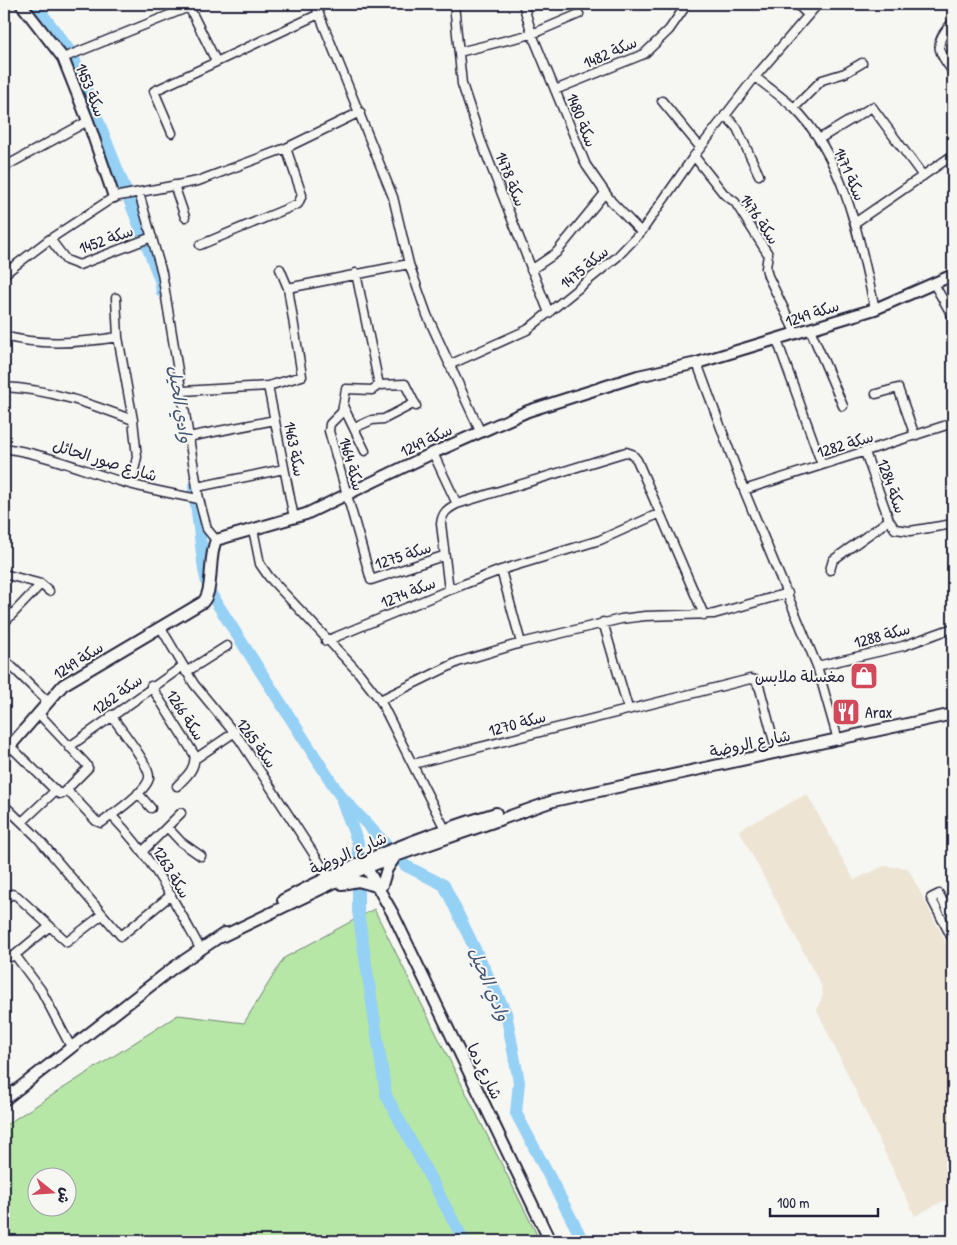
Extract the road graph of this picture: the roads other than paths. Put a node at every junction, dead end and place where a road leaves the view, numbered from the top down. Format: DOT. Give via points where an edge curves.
graph roads {
  1 [pos="21,4"];
  2 [pos="315,4"];
  3 [pos="454,4"];
  4 [pos="523,4"];
  5 [pos="687,4"];
  6 [pos="797,4"];
  7 [pos="818,4"];
  8 [pos="319,14"];
  9 [pos="579,14"];
  10 [pos="808,15"];
  11 [pos="953,22"];
  12 [pos="532,34"];
  13 [pos="459,52"];
  14 [pos="63,58"];
  15 [pos="216,61"];
  16 [pos="862,63"];
  17 [pos="953,72"];
  18 [pos="755,77"];
  19 [pos="555,90"];
  20 [pos="662,101"];
  21 [pos="794,108"];
  22 [pos="360,112"];
  23 [pos="725,115"];
  24 [pos="88,121"];
  25 [pos="172,133"];
  26 [pos="819,139"];
  27 [pos="700,147"];
  28 [pos="286,148"];
  29 [pos="953,155"];
  30 [pos="694,156"];
  31 [pos="4,166"];
  32 [pos="759,175"];
  33 [pos="923,176"];
  34 [pos="174,185"];
  35 [pos="605,193"];
  36 [pos="139,194"];
  37 [pos="114,197"];
  38 [pos="185,217"];
  39 [pos="856,222"];
  40 [pos="642,232"];
  41 [pos="152,238"];
  42 [pos="50,239"];
  43 [pos="200,245"];
  44 [pos="410,264"];
  45 [pos="280,269"];
  46 [pos="531,270"];
  47 [pos="356,273"];
  48 [pos="4,274"];
  49 [pos="953,275"];
  50 [pos="934,284"];
  51 [pos="288,288"];
  52 [pos="116,298"];
  53 [pos="875,308"];
  54 [pos="549,313"];
  55 [pos="953,317"];
  56 [pos="810,329"];
  57 [pos="796,334"];
  58 [pos="4,336"];
  59 [pos="118,338"];
  60 [pos="777,340"];
  61 [pos="697,363"];
  62 [pos="449,365"];
  63 [pos="379,385"];
  64 [pos="268,386"];
  65 [pos="4,387"];
  66 [pos="182,391"];
  67 [pos="876,394"];
  68 [pos="343,406"];
  69 [pos="843,406"];
  70 [pos="133,420"];
  71 [pos="275,420"];
  72 [pos="953,422"];
  73 [pos="354,428"];
  74 [pos="480,431"];
  75 [pos="914,436"];
  76 [pos="188,437"];
  77 [pos="4,448"];
  78 [pos="365,451"];
  79 [pos="865,452"];
  80 [pos="433,453"];
  81 [pos="822,465"];
  82 [pos="284,469"];
  83 [pos="131,484"];
  84 [pos="197,487"];
  85 [pos="744,490"];
  86 [pos="346,495"];
  87 [pos="199,499"];
  88 [pos="456,504"];
  89 [pos="658,514"];
  90 [pos="294,518"];
  91 [pos="889,520"];
  92 [pos="953,524"];
  93 [pos="253,529"];
  94 [pos="216,540"];
  95 [pos="443,556"];
  96 [pos="501,570"];
  97 [pos="830,570"];
  98 [pos="4,574"];
  99 [pos="371,580"];
  100 [pos="41,584"];
  101 [pos="449,590"];
  102 [pos="50,591"];
  103 [pos="788,592"];
  104 [pos="704,615"];
  105 [pos="4,622"];
  106 [pos="603,622"];
  107 [pos="161,628"];
  108 [pos="953,628"];
  109 [pos="326,641"];
  110 [pos="521,643"];
  111 [pos="227,646"];
  112 [pos="4,659"];
  113 [pos="817,666"];
  114 [pos="185,669"];
  115 [pos="151,686"];
  116 [pos="380,700"];
  117 [pos="48,702"];
  118 [pos="628,708"];
  119 [pos="39,714"];
  120 [pos="953,714"];
  121 [pos="112,715"];
  122 [pos="234,732"];
  123 [pos="838,740"];
  124 [pos="69,746"];
  125 [pos="6,750"];
  126 [pos="777,753"];
  127 [pos="195,759"];
  128 [pos="413,764"];
  129 [pos="177,786"];
  130 [pos="55,790"];
  131 [pos="67,790"];
  132 [pos="138,793"];
  133 [pos="4,805"];
  134 [pos="151,808"];
  135 [pos="181,813"];
  136 [pos="111,815"];
  137 [pos="22,822"];
  138 [pos="167,827"];
  139 [pos="447,833"];
  140 [pos="143,851"];
  141 [pos="201,856"];
  142 [pos="396,856"];
  143 [pos="368,863"];
  144 [pos="328,876"];
  145 [pos="379,885"];
  146 [pos="171,895"];
  147 [pos="4,899"];
  148 [pos="286,906"];
  149 [pos="102,914"];
  150 [pos="953,920"];
  151 [pos="50,926"];
  152 [pos="221,937"];
  153 [pos="953,940"];
  154 [pos="201,950"];
  155 [pos="4,953"];
  156 [pos="15,955"];
  157 [pos="71,1046"];
  158 [pos="4,1100"];
  159 [pos="550,1241"];
  1 -- 14 [label="main road, سكة 1453"];
  2 -- 8 [label="street"];
  3 -- 13 [label="street, سكة 1478"];
  4 -- 12 [label="street, سكة 1480"];
  5 -- 19 [label="street, سكة 1482" via="669,30 644,54"];
  6 -- 10 [label="street"];
  7 -- 10 [label="street, سكة 1475"];
  8 -- 15 [label="street"];
  8 -- 22 [label="street"];
  9 -- 12 [label="street"];
  10 -- 18 [label="street, سكة 1475"];
  11 -- 17 [label="street" via="938,44"];
  12 -- 13 [label="street"];
  12 -- 19 [label="street, سكة 1480"];
  13 -- 46 [label="street, سكة 1478" via="462,84"];
  14 -- 15 [label="street" via="189,7"];
  14 -- 24 [label="main road, سكة 1453"];
  15 -- 25 [label="street" via="154,91"];
  16 -- 21 [label="street" via="845,73 822,80"];
  18 -- 21 [label="street, سكة 1471"];
  18 -- 23 [label="street, سكة 1475"];
  19 -- 35 [label="street, سكة 1480" via="586,165"];
  20 -- 27 [label="street"];
  21 -- 26 [label="street, سكة 1471"];
  22 -- 28 [label="street"];
  22 -- 44 [label="street" via="393,197"];
  23 -- 27 [label="street, سكة 1475"];
  23 -- 32 [label="street" via="737,128"];
  24 -- 31 [label="street"];
  24 -- 37 [label="main road, سكة 1453"];
  26 -- 33 [label="street" via="872,107"];
  26 -- 39 [label="street, سكة 1471"];
  27 -- 30 [label="street, سكة 1475"];
  28 -- 34 [label="street" via="198,181"];
  28 -- 43 [label="street" via="302,194 298,204"];
  29 -- 33 [label="street"];
  30 -- 40 [label="street, سكة 1475"];
  30 -- 57 [label="street, سكة 1476" via="724,194 735,202 768,254 768,276"];
  33 -- 39 [label="street"];
  34 -- 36 [label="street"];
  34 -- 38 [label="street"];
  35 -- 40 [label="street, سكة 1480"];
  35 -- 46 [label="street" via="556,253"];
  36 -- 37 [label="street"];
  36 -- 41 [label="street"];
  37 -- 42 [label="street"];
  39 -- 53 [label="street, سكة 1471"];
  40 -- 54 [label="street, سكة 1475" via="617,258"];
  41 -- 42 [label="street, سكة 1452" via="79,265 66,260"];
  41 -- 66 [label="street" via="162,273"];
  42 -- 48 [label="street"];
  44 -- 47 [label="street"];
  44 -- 62 [label="street" via="427,315"];
  45 -- 51 [label="street"];
  46 -- 54 [label="street, سكة 1478"];
  47 -- 51 [label="street"];
  47 -- 63 [label="street"];
  49 -- 50 [label="main road, سكة 1249"];
  50 -- 53 [label="main road, سكة 1249"];
  50 -- 55 [label="street"];
  51 -- 64 [label="street" via="302,376"];
  52 -- 59 [label="street"];
  53 -- 56 [label="main road, سكة 1249"];
  54 -- 62 [label="street, سكة 1475" via="527,330"];
  56 -- 57 [label="main road, سكة 1249"];
  56 -- 69 [label="street"];
  57 -- 60 [label="main road, سكة 1249"];
  58 -- 59 [label="street" via="24,342"];
  59 -- 70 [label="street"];
  60 -- 61 [label="main road, سكة 1249"];
  60 -- 81 [label="street"];
  61 -- 74 [label="main road, سكة 1249" via="643,375 537,408"];
  61 -- 85 [label="street"];
  62 -- 74 [label="street"];
  63 -- 68 [label="street, سكة 1464" via="372,390 346,389"];
  63 -- 73 [label="street" via="405,384 415,404 384,420 372,420"];
  64 -- 66 [label="street"];
  64 -- 71 [label="street, سكة 1463"];
  65 -- 70 [label="street" via="29,388"];
  66 -- 76 [label="street"];
  67 -- 75 [label="street" via="898,388"];
  68 -- 73 [label="street"];
  68 -- 86 [label="street, سكة 1464" via="342,412 330,424 329,431"];
  70 -- 83 [label="street" via="137,457"];
  71 -- 76 [label="street"];
  71 -- 82 [label="street, سكة 1463"];
  72 -- 75 [label="street, سكة 1282"];
  73 -- 78 [label="street"];
  74 -- 80 [label="main road, سكة 1249"];
  75 -- 79 [label="street, سكة 1282"];
  76 -- 84 [label="street"];
  77 -- 83 [label="street, شارع صور الحائل" via="36,453"];
  79 -- 81 [label="street, سكة 1282"];
  79 -- 91 [label="street, سكة 1284"];
  80 -- 86 [label="main road, سكة 1249"];
  80 -- 88 [label="street"];
  81 -- 85 [label="street, سكة 1282"];
  82 -- 84 [label="street"];
  82 -- 90 [label="street, سكة 1463"];
  83 -- 87 [label="street, شارع صور الحائل"];
  84 -- 87 [label="street"];
  85 -- 103 [label="street"];
  86 -- 90 [label="main road, سكة 1249"];
  86 -- 99 [label="street, سكة 1464"];
  87 -- 94 [label="street" via="207,529"];
  88 -- 89 [label="street" via="626,452 636,460"];
  88 -- 95 [label="street" via="442,516"];
  89 -- 96 [label="street, سكة 1274" via="600,540"];
  89 -- 104 [label="street"];
  90 -- 93 [label="main road, سكة 1249"];
  91 -- 92 [label="street, سكة 1284" via="902,531"];
  91 -- 97 [label="street" via="833,560"];
  93 -- 94 [label="main road, سكة 1249"];
  93 -- 109 [label="street" via="260,564"];
  94 -- 107 [label="main road, سكة 1249" via="210,560 207,597"];
  95 -- 99 [label="street, سكة 1275"];
  95 -- 101 [label="street"];
  96 -- 101 [label="street, سكة 1274"];
  96 -- 110 [label="street"];
  98 -- 100 [label="street"];
  100 -- 102 [label="street"];
  100 -- 105 [label="street"];
  101 -- 109 [label="street, سكة 1274"];
  103 -- 104 [label="street"];
  103 -- 113 [label="street"];
  104 -- 106 [label="street" via="645,616"];
  106 -- 110 [label="street"];
  106 -- 118 [label="street"];
  107 -- 114 [label="street, سكة 1265"];
  107 -- 117 [label="main road, سكة 1249" via="63,685"];
  108 -- 113 [label="street, سكة 1288" via="903,646"];
  109 -- 116 [label="street" via="359,673"];
  110 -- 116 [label="street" via="458,662"];
  111 -- 114 [label="street, سكة 1262"];
  112 -- 117 [label="street"];
  113 -- 123 [label="street"];
  114 -- 115 [label="street, سكة 1262"];
  114 -- 122 [label="street, سكة 1265"];
  115 -- 121 [label="street, سكة 1262"];
  115 -- 127 [label="street, سكة 1266"];
  116 -- 128 [label="street"];
  117 -- 119 [label="main road, سكة 1249"];
  118 -- 126 [label="street, سكة 1270" via="755,680"];
  118 -- 128 [label="street, سكة 1270"];
  119 -- 124 [label="street"];
  119 -- 125 [label="main road, سكة 1249"];
  120 -- 123 [label="main road, شارع الروضة"];
  121 -- 124 [label="street, سكة 1262"];
  121 -- 132 [label="street" via="148,770 148,782"];
  122 -- 127 [label="street, سكة 1266"];
  122 -- 144 [label="street, سكة 1265" via="286,807"];
  123 -- 126 [label="main road, شارع الروضة"];
  124 -- 131 [label="street" via="88,768"];
  125 -- 130 [label="street"];
  126 -- 139 [label="main road, شارع الروضة" via="542,801 500,812"];
  127 -- 129 [label="street, سكة 1266" via="192,770"];
  128 -- 139 [label="street"];
  130 -- 131 [label="street" via="60,794"];
  130 -- 137 [label="street"];
  131 -- 136 [label="street" via="100,823"];
  132 -- 134 [label="street"];
  132 -- 136 [label="street"];
  133 -- 137 [label="street"];
  135 -- 138 [label="street"];
  136 -- 140 [label="street, سكة 1263"];
  137 -- 149 [label="street"];
  138 -- 140 [label="street"];
  138 -- 141 [label="street"];
  139 -- 142 [label="main road, شارع الروضة"];
  139 -- 143 [label="main road, شارع الروضة"];
  140 -- 146 [label="street, سكة 1263"];
  142 -- 143 [label="main road, شارع الروضة"];
  142 -- 145 [label="main road"];
  143 -- 144 [label="main road, شارع الروضة"];
  143 -- 145 [label="main road, شارع دما"];
  143 -- 148 [label="main road, شارع الروضة"];
  144 -- 152 [label="main road, شارع الروضة" via="231,928"];
  145 -- 148 [label="main road" via="347,882 301,903"];
  145 -- 159 [label="main road, شارع دما"];
  146 -- 149 [label="street" via="121,936"];
  146 -- 154 [label="street, سكة 1263"];
  147 -- 151 [label="street" via="12,894 17,896"];
  148 -- 152 [label="main road, شارع الروضة"];
  149 -- 151 [label="street" via="67,942"];
  150 -- 153 [label="street" via="939,894 931,898"];
  151 -- 156 [label="street"];
  152 -- 154 [label="main road, شارع الروضة"];
  154 -- 157 [label="main road, شارع الروضة"];
  155 -- 156 [label="street" via="10,957"];
  156 -- 157 [label="street" via="44,996"];
  157 -- 158 [label="main road, شارع الروضة"];
}
